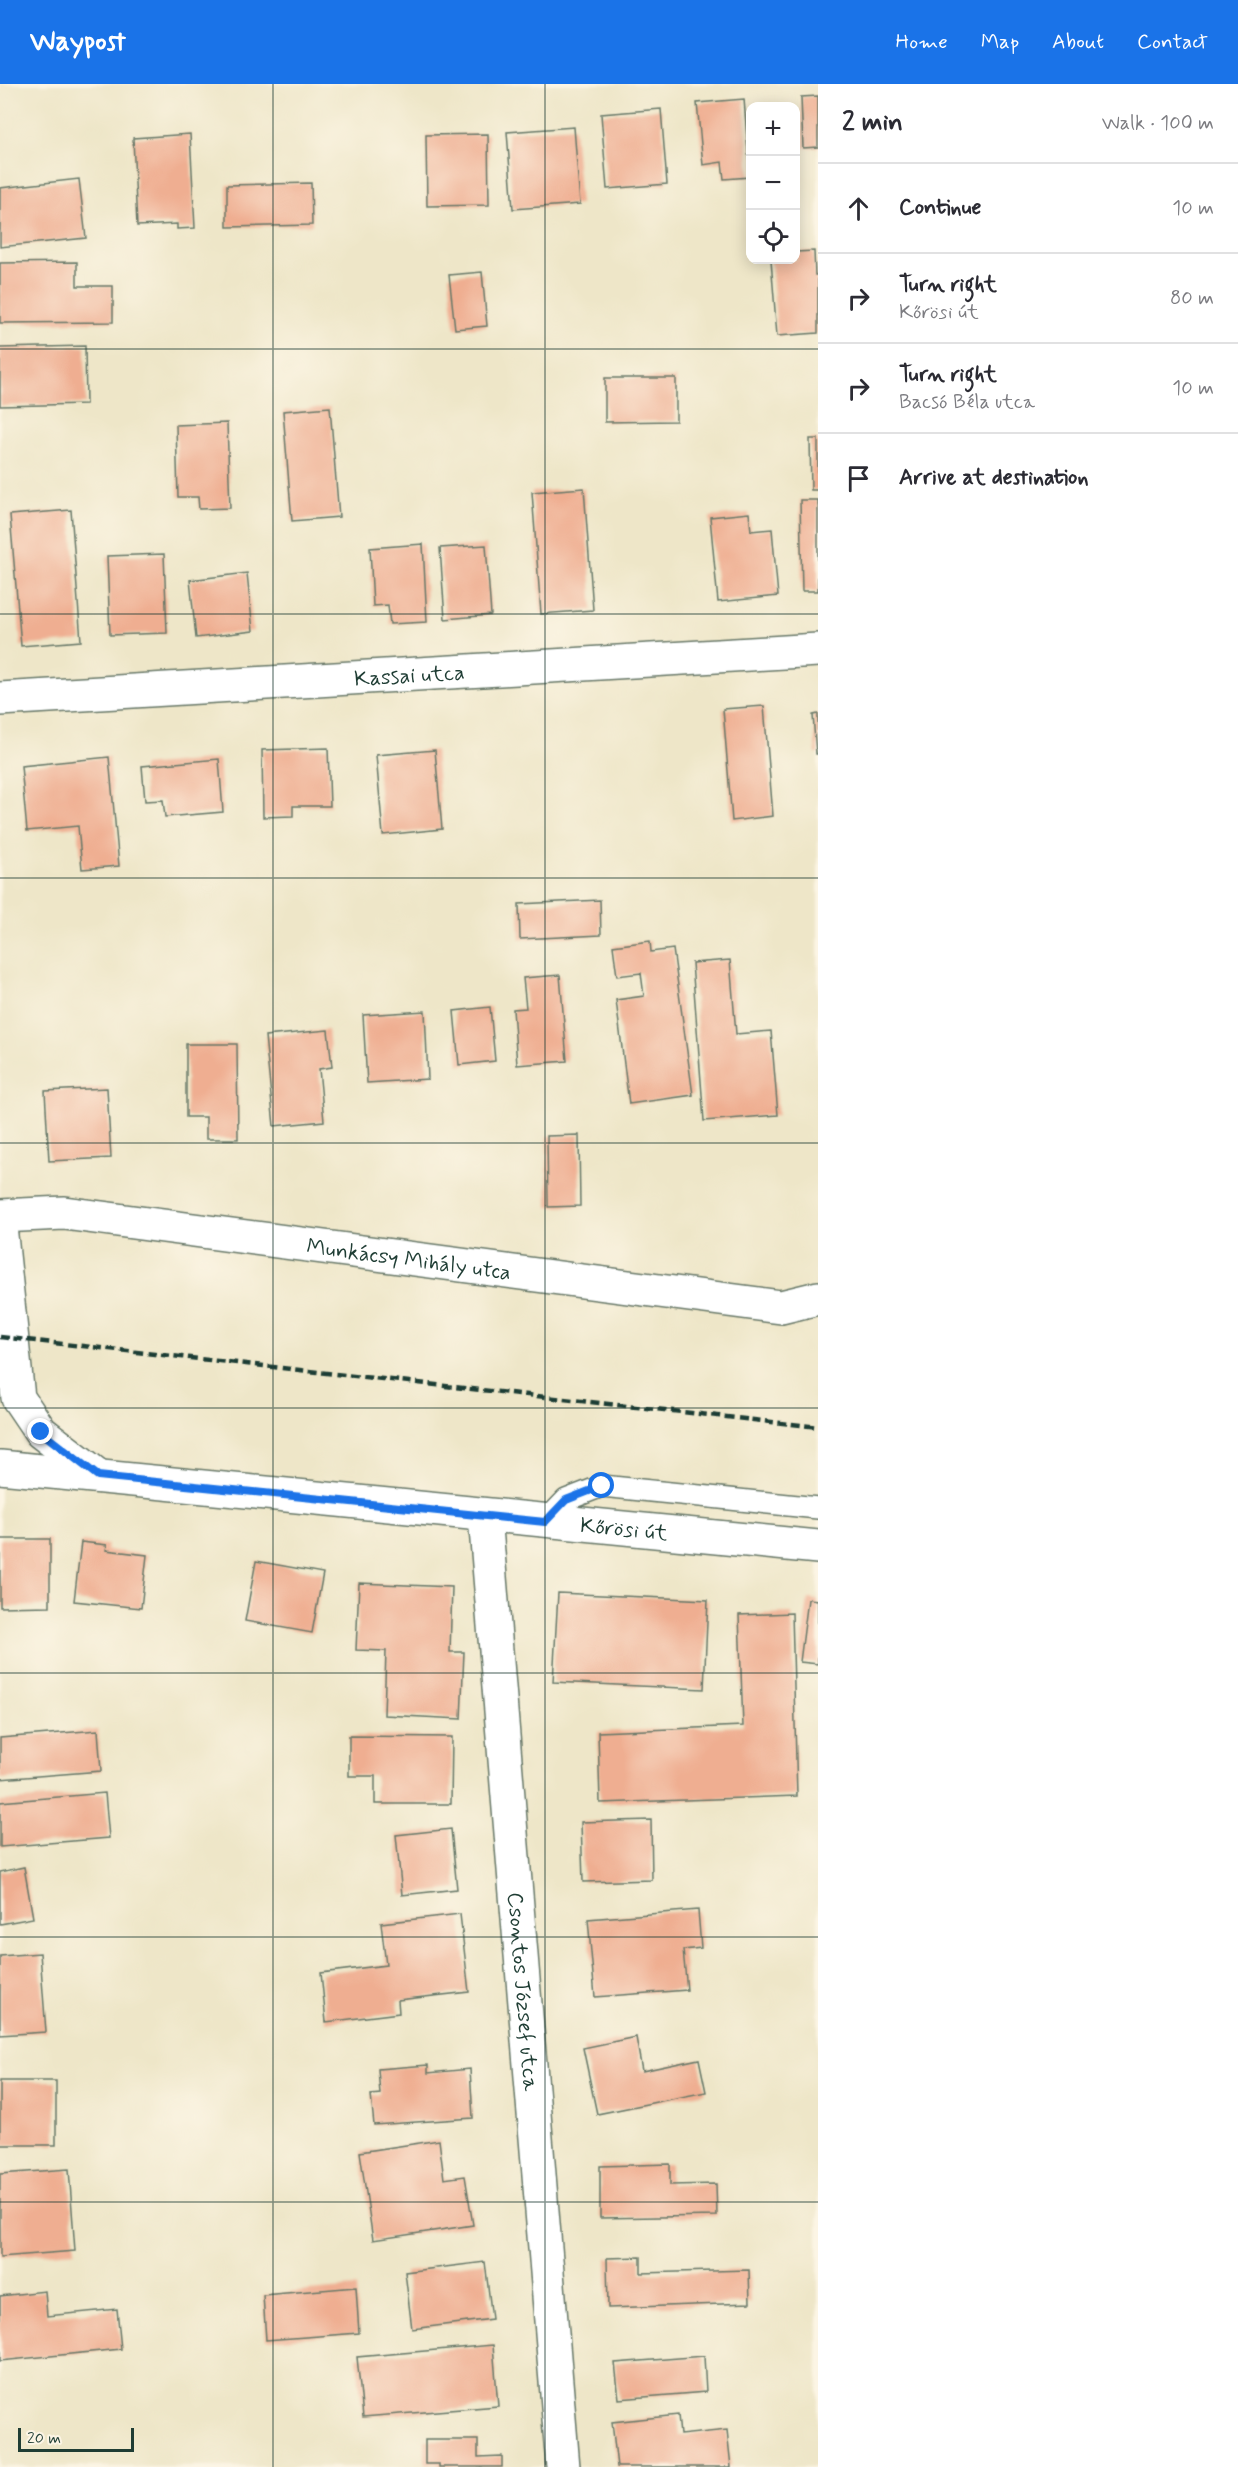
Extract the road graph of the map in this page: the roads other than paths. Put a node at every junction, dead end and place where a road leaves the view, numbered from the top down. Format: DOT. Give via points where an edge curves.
graph roads {
  1 [pos="818,650"];
  2 [pos="0,699"];
  3 [pos="0,1216"];
  4 [pos="0,1226"];
  5 [pos="5,1277"];
  6 [pos="818,1298"];
  7 [pos="0,1322"];
  8 [pos="0,1467"];
  9 [pos="98,1476"];
  10 [pos="818,1508"];
  11 [pos="485,1516"];
  12 [pos="545,1522"];
  13 [pos="818,1547"];
  14 [pos="563,2467"];
  1 -- 2 [label="street, Kassai utca"];
  3 -- 6 [label="street, Munkácsy Mihály utca" via="64,1213 781,1307"];
  4 -- 5 [label="street"];
  5 -- 7 [label="street"];
  5 -- 9 [label="street" via="18,1398 41,1432"];
  8 -- 9 [label="street, Kőrösi út"];
  9 -- 11 [label="street, Kőrösi út"];
  10 -- 12 [label="lane" via="602,1486 566,1500"];
  11 -- 12 [label="street, Kőrösi út"];
  11 -- 14 [label="street, Csontos József utca"];
  12 -- 13 [label="street, Kőrösi út"];
}
